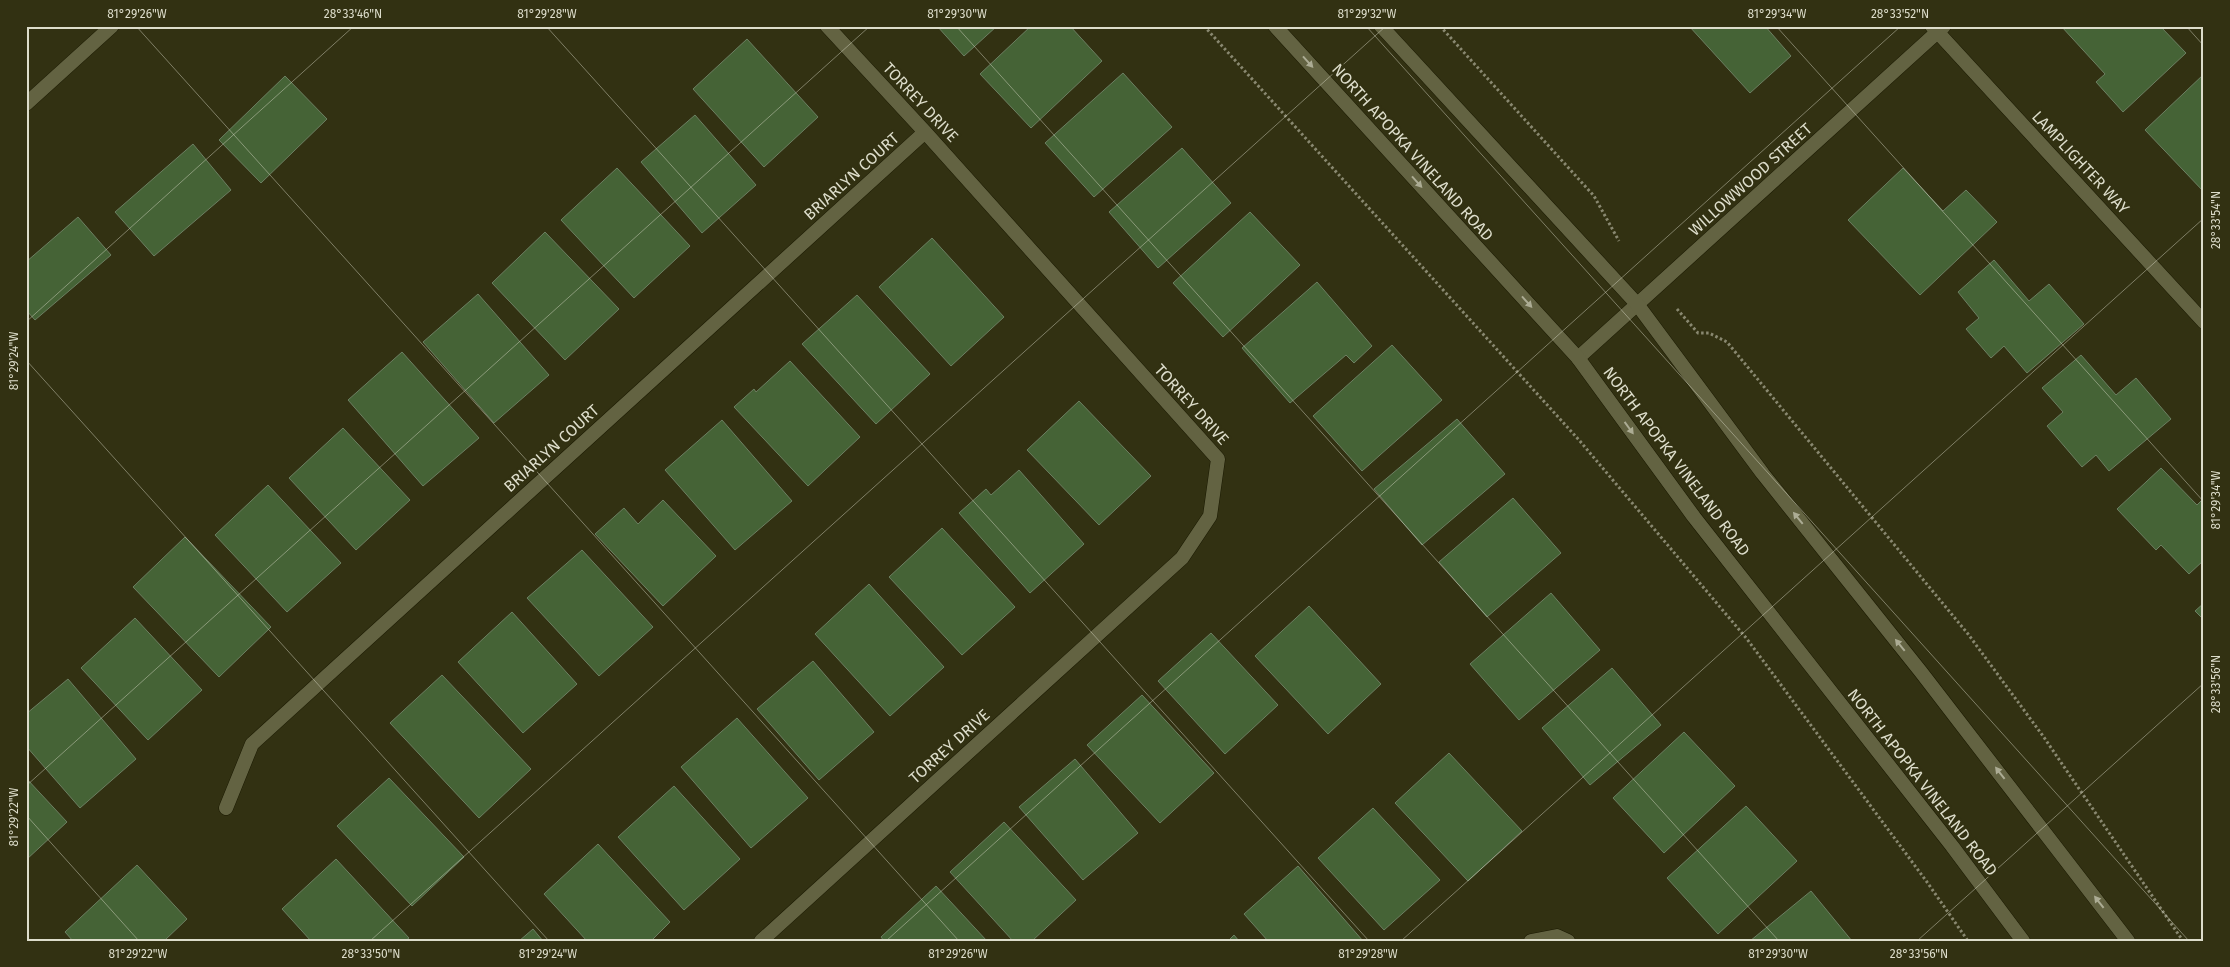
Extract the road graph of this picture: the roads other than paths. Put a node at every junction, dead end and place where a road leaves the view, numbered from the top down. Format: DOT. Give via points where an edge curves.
graph roads {
  1 [pos="112,26"];
  2 [pos="827,26"];
  3 [pos="1275,26"];
  4 [pos="1381,26"];
  5 [pos="1938,28"];
  6 [pos="26,104"];
  7 [pos="925,132"];
  8 [pos="1637,304"];
  9 [pos="2204,322"];
  10 [pos="1578,358"];
  11 [pos="226,808"];
  12 [pos="761,941"];
  13 [pos="1531,941"];
  14 [pos="1568,941"];
  15 [pos="2023,941"];
  16 [pos="2128,941"];
  1 -- 6 [label="street"];
  2 -- 7 [label="street, TORREY DRIVE"];
  3 -- 10 [label="street, NORTH APOPKA VINELAND ROAD, one-way"];
  4 -- 8 [label="street"];
  5 -- 8 [label="street, WILLOWWOOD STREET"];
  5 -- 9 [label="street, LAMPLIGHTER WAY"];
  7 -- 11 [label="street, BRIARLYN COURT" via="252,744"];
  7 -- 12 [label="street, TORREY DRIVE" via="1218,459 1210,516 1182,558"];
  8 -- 10 [label="street, WILLOWWOOD STREET"];
  16 -- 8 [label="street, one-way" via="1922,672 1763,474"];
  10 -- 15 [label="street, NORTH APOPKA VINELAND ROAD, one-way" via="1694,517"];
  13 -- 14 [label="street" via="1557,936"];
}
